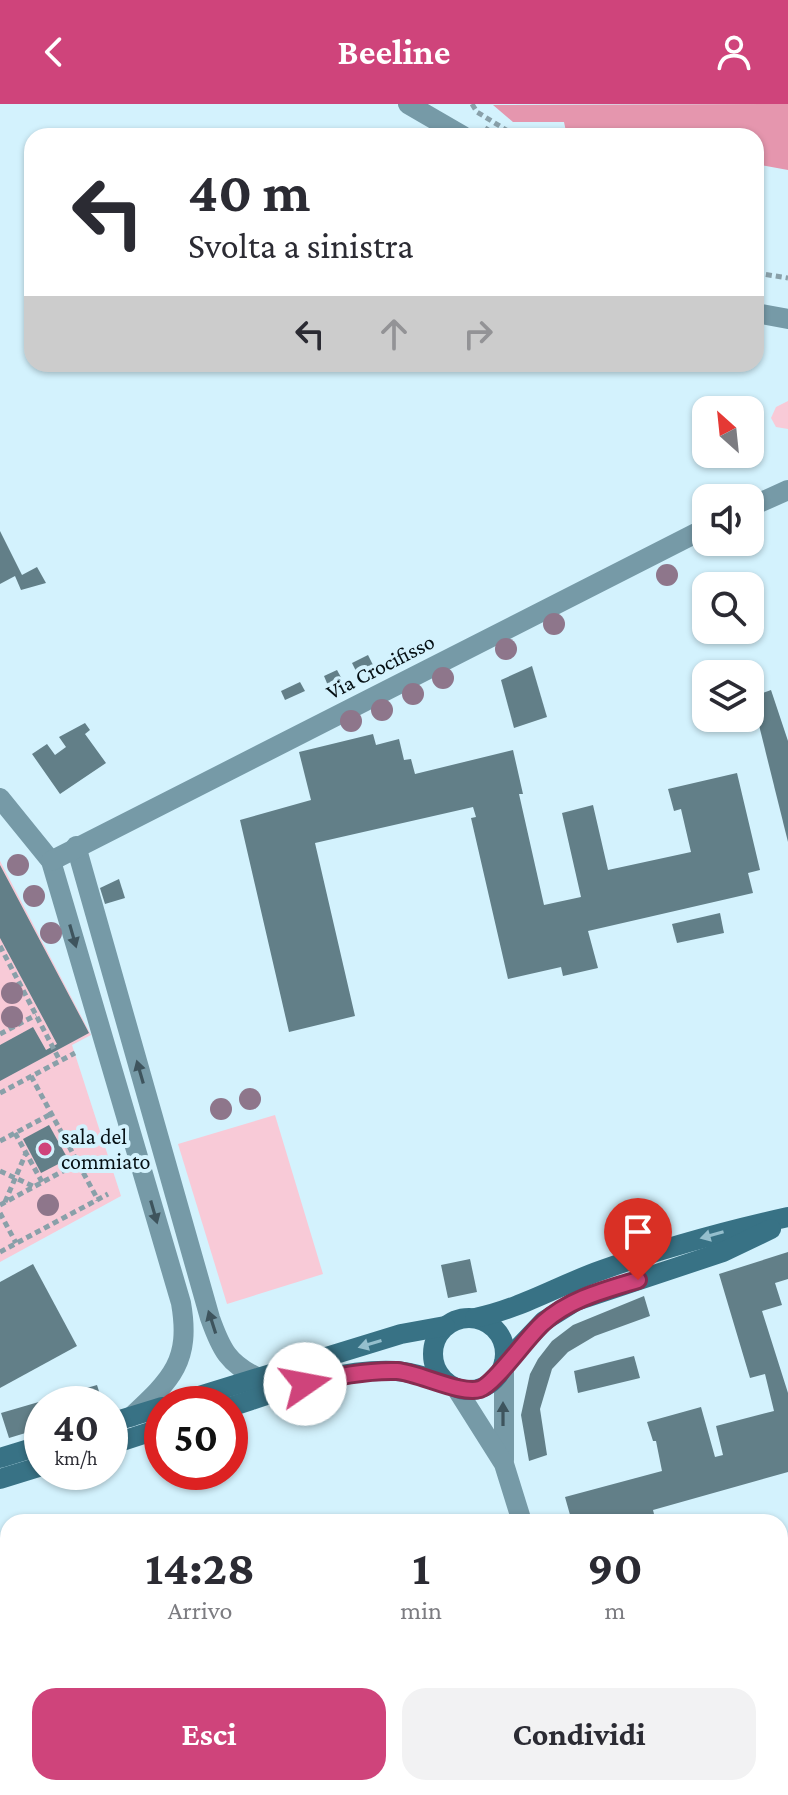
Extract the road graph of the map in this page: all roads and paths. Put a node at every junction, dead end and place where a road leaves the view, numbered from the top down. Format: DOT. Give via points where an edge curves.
graph roads {
  1 [pos="408,104"];
  2 [pos="472,104"];
  3 [pos="449,128"];
  4 [pos="503,128"];
  5 [pos="764,274"];
  6 [pos="788,278"];
  7 [pos="764,314"];
  8 [pos="788,319"];
  9 [pos="788,490"];
  10 [pos="764,501"];
  11 [pos="692,535"];
  12 [pos="0,798"];
  13 [pos="76,846"];
  14 [pos="51,861"];
  15 [pos="0,946"];
  16 [pos="36,1015"];
  17 [pos="0,1034"];
  18 [pos="75,1053"];
  19 [pos="60,1061"];
  20 [pos="31,1076"];
  21 [pos="0,1093"];
  22 [pos="51,1114"];
  23 [pos="15,1133"];
  24 [pos="0,1141"];
  25 [pos="26,1153"];
  26 [pos="78,1163"];
  27 [pos="0,1171"];
  28 [pos="42,1182"];
  29 [pos="35,1187"];
  30 [pos="108,1194"];
  31 [pos="98,1200"];
  32 [pos="2,1204"];
  33 [pos="0,1213"];
  34 [pos="788,1219"];
  35 [pos="16,1243"];
  36 [pos="0,1252"];
  37 [pos="475,1318"];
  38 [pos="445,1326"];
  39 [pos="504,1363"];
  40 [pos="259,1378"];
  41 [pos="451,1385"];
  42 [pos="233,1386"];
  43 [pos="248,1402"];
  44 [pos="144,1413"];
  45 [pos="131,1417"];
  46 [pos="128,1418"];
  47 [pos="24,1451"];
  48 [pos="0,1458"];
  49 [pos="504,1464"];
  50 [pos="24,1472"];
  51 [pos="0,1479"];
  52 [pos="520,1514"];
  1 -- 3 [label="street"];
  2 -- 4 [label="path"];
  5 -- 6 [label="path"];
  7 -- 8 [label="street"];
  9 -- 10 [label="street"];
  11 -- 13 [label="street, Via Crocifisso"];
  12 -- 14 [label="street"];
  13 -- 14 [label="street, Via Crocifisso"];
  40 -- 13 [label="street, one-way" via="237,1368 222,1353 214,1330"];
  14 -- 45 [label="street, one-way" via="185,1326 184,1349 174,1372"];
  15 -- 16 [label="path"];
  16 -- 17 [label="path"];
  16 -- 19 [label="path"];
  18 -- 19 [label="path"];
  19 -- 20 [label="path"];
  20 -- 21 [label="path"];
  20 -- 22 [label="path"];
  22 -- 23 [label="path"];
  22 -- 26 [label="path"];
  23 -- 24 [label="path"];
  23 -- 25 [label="path"];
  25 -- 28 [label="path"];
  25 -- 32 [label="path"];
  26 -- 28 [label="path"];
  26 -- 31 [label="path"];
  27 -- 29 [label="path"];
  28 -- 29 [label="path"];
  29 -- 32 [label="path"];
  30 -- 31 [label="path"];
  31 -- 35 [label="path"];
  33 -- 35 [label="path"];
  34 -- 37 [label="main road, one-way" via="715,1234 604,1269 505,1312"];
  34 -- 39 [label="main road" via="723,1252 576,1301 544,1321"];
  35 -- 36 [label="path"];
  37 -- 38 [label="main road"];
  37 -- 39 [label="main road" via="497,1331 504,1342"];
  38 -- 40 [label="main road, one-way" via="401,1334"];
  38 -- 41 [label="main road" via="433,1348 438,1372"];
  39 -- 41 [label="main road" via="500,1374 480,1389"];
  49 -- 39 [label="street, one-way"];
  40 -- 42 [label="main road"];
  41 -- 43 [label="main road" via="398,1371 362,1373"];
  41 -- 49 [label="street"];
  44 -- 45 [label="main road"];
  45 -- 46 [label="main road"];
  47 -- 48 [label="main road"];
  49 -- 52 [label="street"];
  50 -- 51 [label="main road"];
}
